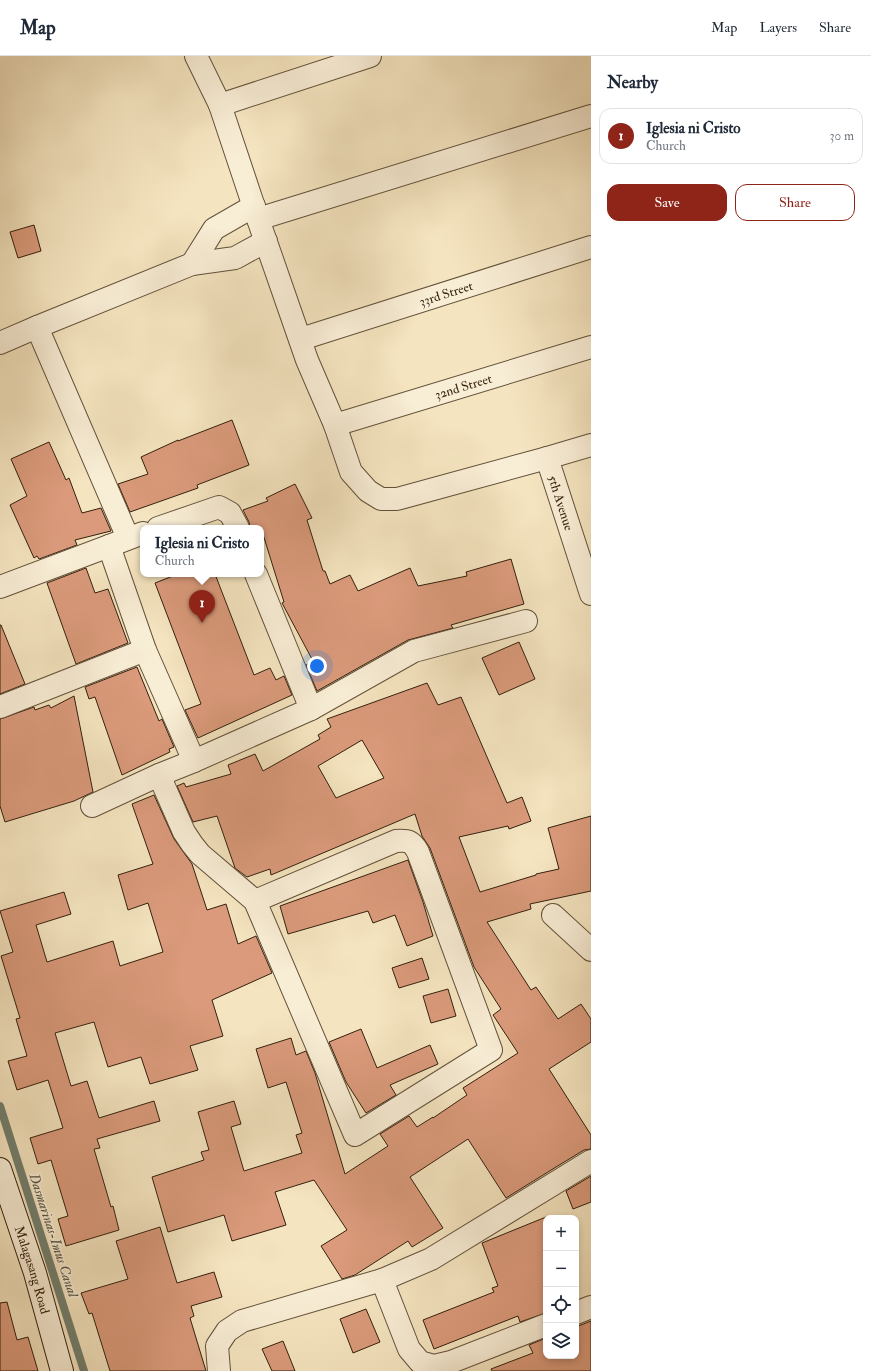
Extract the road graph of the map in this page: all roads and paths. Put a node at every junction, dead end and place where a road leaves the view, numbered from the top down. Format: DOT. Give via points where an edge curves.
graph roads {
  1 [pos="196,56"];
  2 [pos="370,56"];
  3 [pos="220,105"];
  4 [pos="591,116"];
  5 [pos="256,212"];
  6 [pos="266,240"];
  7 [pos="591,247"];
  8 [pos="192,264"];
  9 [pos="37,326"];
  10 [pos="301,339"];
  11 [pos="0,343"];
  12 [pos="591,347"];
  13 [pos="335,425"];
  14 [pos="591,445"];
  15 [pos="547,458"];
  16 [pos="167,525"];
  17 [pos="236,525"];
  18 [pos="127,539"];
  19 [pos="584,547"];
  20 [pos="257,577"];
  21 [pos="0,587"];
  22 [pos="591,594"];
  23 [pos="526,621"];
  24 [pos="145,650"];
  25 [pos="0,708"];
  26 [pos="311,709"];
  27 [pos="194,761"];
  28 [pos="159,775"];
  29 [pos="92,806"];
  30 [pos="255,901"];
  31 [pos="553,915"];
  32 [pos="591,950"];
  33 [pos="591,1161"];
  34 [pos="0,1169"];
  35 [pos="382,1280"];
  36 [pos="591,1307"];
  37 [pos="579,1312"];
  38 [pos="543,1326"];
  39 [pos="62,1371"];
  40 [pos="219,1371"];
  1 -- 3 [label="street"];
  2 -- 3 [label="street"];
  3 -- 5 [label="street"];
  4 -- 5 [label="street"];
  5 -- 6 [label="street"];
  5 -- 8 [label="street" via="214,229"];
  6 -- 8 [label="street" via="234,258"];
  6 -- 10 [label="street"];
  7 -- 10 [label="street, 33rd Street"];
  8 -- 9 [label="street"];
  9 -- 11 [label="street"];
  9 -- 18 [label="street"];
  10 -- 13 [label="street" via="307,360"];
  12 -- 13 [label="street, 32nd Street"];
  13 -- 15 [label="street" via="351,472 368,491 381,499 397,499"];
  14 -- 15 [label="street"];
  15 -- 19 [label="street, 5th Avenue"];
  16 -- 17 [label="street" via="219,507 230,513"];
  18 -- 21 [label="street"];
  18 -- 24 [label="street"];
  19 -- 22 [label="street, 5th Avenue"];
  20 -- 26 [label="street"];
  23 -- 26 [label="street" via="414,651"];
  24 -- 25 [label="street"];
  24 -- 27 [label="street"];
  26 -- 27 [label="street"];
  27 -- 28 [label="street"];
  28 -- 29 [label="street"];
  28 -- 30 [label="street" via="184,832 192,844 200,854"];
  30 -- 30 [label="street" via="396,841 406,840 418,852 491,1050 355,1135"];
  31 -- 32 [label="street"];
  33 -- 35 [label="street" via="431,1259"];
  34 -- 39 [label="street, Malagasang Road" via="35,1273"];
  35 -- 38 [label="street" via="409,1349 420,1362 434,1366 451,1362"];
  35 -- 40 [label="street" via="242,1321 227,1331 217,1346"];
  36 -- 37 [label="street"];
}
